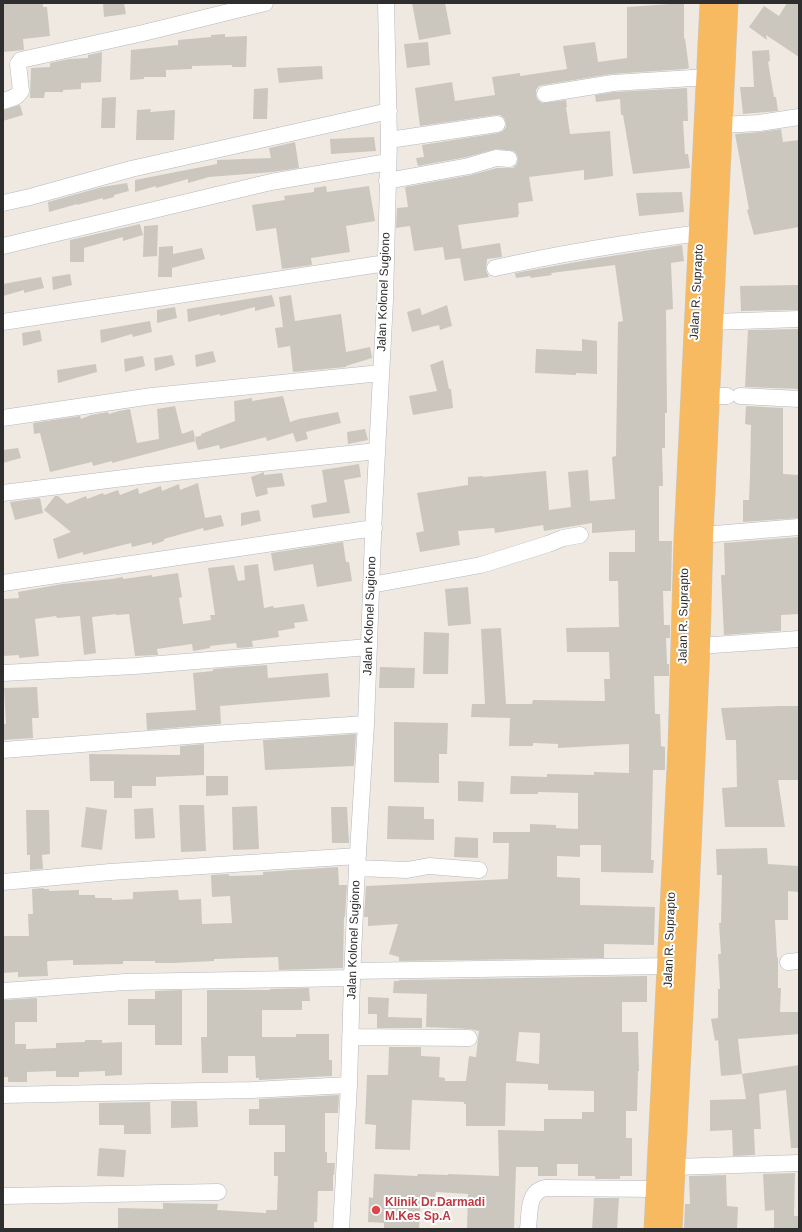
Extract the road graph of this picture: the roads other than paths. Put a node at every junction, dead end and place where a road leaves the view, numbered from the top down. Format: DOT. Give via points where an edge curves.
graph roads {
  1 [pos="265,3"];
  2 [pos="386,3"];
  3 [pos="711,3"];
  4 [pos="727,3"];
  5 [pos="708,77"];
  6 [pos="545,94"];
  7 [pos="3,101"];
  8 [pos="388,111"];
  9 [pos="799,117"];
  10 [pos="497,124"];
  11 [pos="721,125"];
  12 [pos="389,140"];
  13 [pos="509,159"];
  14 [pos="388,162"];
  15 [pos="387,180"];
  16 [pos="3,203"];
  17 [pos="700,233"];
  18 [pos="3,246"];
  19 [pos="386,262"];
  20 [pos="496,268"];
  21 [pos="799,319"];
  22 [pos="3,322"];
  23 [pos="712,322"];
  24 [pos="702,356"];
  25 [pos="381,373"];
  26 [pos="726,396"];
  27 [pos="799,399"];
  28 [pos="3,418"];
  29 [pos="377,451"];
  30 [pos="3,492"];
  31 [pos="799,527"];
  32 [pos="374,528"];
  33 [pos="580,535"];
  34 [pos="702,536"];
  35 [pos="3,583"];
  36 [pos="371,585"];
  37 [pos="799,639"];
  38 [pos="699,646"];
  39 [pos="369,647"];
  40 [pos="3,673"];
  41 [pos="366,724"];
  42 [pos="3,750"];
  43 [pos="358,862"];
  44 [pos="478,870"];
  45 [pos="3,882"];
  46 [pos="668,966"];
  47 [pos="352,974"];
  48 [pos="3,991"];
  49 [pos="675,1000"];
  50 [pos="350,1037"];
  51 [pos="469,1038"];
  52 [pos="349,1085"];
  53 [pos="3,1095"];
  54 [pos="799,1163"];
  55 [pos="674,1167"];
  56 [pos="657,1189"];
  57 [pos="218,1192"];
  58 [pos="3,1196"];
  59 [pos="341,1229"];
  60 [pos="528,1229"];
  61 [pos="655,1229"];
  62 [pos="671,1229"];
  1 -- 7 [label="street" via="21,60 18,64 21,91 15,98"];
  2 -- 8 [label="street, Jalan Kolonel Sugiono"];
  3 -- 5 [label="highway, Jalan R. Suprapto"];
  4 -- 11 [label="highway, Jalan R. Suprapto"];
  5 -- 6 [label="street" via="613,83"];
  5 -- 17 [label="highway, Jalan R. Suprapto"];
  8 -- 12 [label="street, Jalan Kolonel Sugiono"];
  8 -- 16 [label="street" via="131,169"];
  9 -- 11 [label="street"];
  10 -- 12 [label="street"];
  11 -- 23 [label="highway, Jalan R. Suprapto"];
  12 -- 14 [label="street, Jalan Kolonel Sugiono"];
  13 -- 15 [label="street" via="496,158 469,166"];
  14 -- 15 [label="street, Jalan Kolonel Sugiono"];
  14 -- 18 [label="street" via="258,185"];
  15 -- 19 [label="street, Jalan Kolonel Sugiono"];
  17 -- 20 [label="street" via="600,247"];
  17 -- 24 [label="highway, Jalan R. Suprapto"];
  19 -- 22 [label="street"];
  19 -- 25 [label="street, Jalan Kolonel Sugiono"];
  21 -- 23 [label="street"];
  23 -- 24 [label="highway, Jalan R. Suprapto"];
  24 -- 26 [label="highway, Jalan R. Suprapto"];
  24 -- 46 [label="highway, Jalan R. Suprapto" via="685,538 680,748"];
  25 -- 28 [label="street" via="152,396"];
  25 -- 29 [label="street, Jalan Kolonel Sugiono"];
  26 -- 27 [label="street"];
  26 -- 34 [label="highway, Jalan R. Suprapto"];
  29 -- 30 [label="street"];
  29 -- 32 [label="street, Jalan Kolonel Sugiono"];
  31 -- 34 [label="street"];
  32 -- 35 [label="street"];
  32 -- 36 [label="street, Jalan Kolonel Sugiono"];
  33 -- 36 [label="street" via="563,538 481,565"];
  34 -- 38 [label="highway, Jalan R. Suprapto"];
  36 -- 39 [label="street, Jalan Kolonel Sugiono"];
  37 -- 38 [label="street"];
  38 -- 49 [label="highway, Jalan R. Suprapto"];
  39 -- 40 [label="street" via="135,666"];
  39 -- 41 [label="street, Jalan Kolonel Sugiono"];
  41 -- 42 [label="street"];
  41 -- 43 [label="street, Jalan Kolonel Sugiono"];
  43 -- 44 [label="street" via="407,870 429,866"];
  43 -- 45 [label="street" via="118,872"];
  43 -- 47 [label="street, Jalan Kolonel Sugiono"];
  46 -- 47 [label="street"];
  46 -- 49 [label="highway, Jalan R. Suprapto"];
  47 -- 48 [label="street" via="125,982"];
  47 -- 50 [label="street, Jalan Kolonel Sugiono"];
  49 -- 55 [label="highway, Jalan R. Suprapto"];
  49 -- 56 [label="highway, Jalan R. Suprapto"];
  50 -- 51 [label="street"];
  50 -- 52 [label="street, Jalan Kolonel Sugiono"];
  52 -- 53 [label="street" via="252,1090"];
  52 -- 59 [label="street, Jalan Kolonel Sugiono"];
  54 -- 55 [label="street"];
  55 -- 62 [label="highway, Jalan R. Suprapto"];
  56 -- 60 [label="street" via="539,1189 531,1202"];
  56 -- 61 [label="highway, Jalan R. Suprapto"];
  57 -- 58 [label="street"];
}
